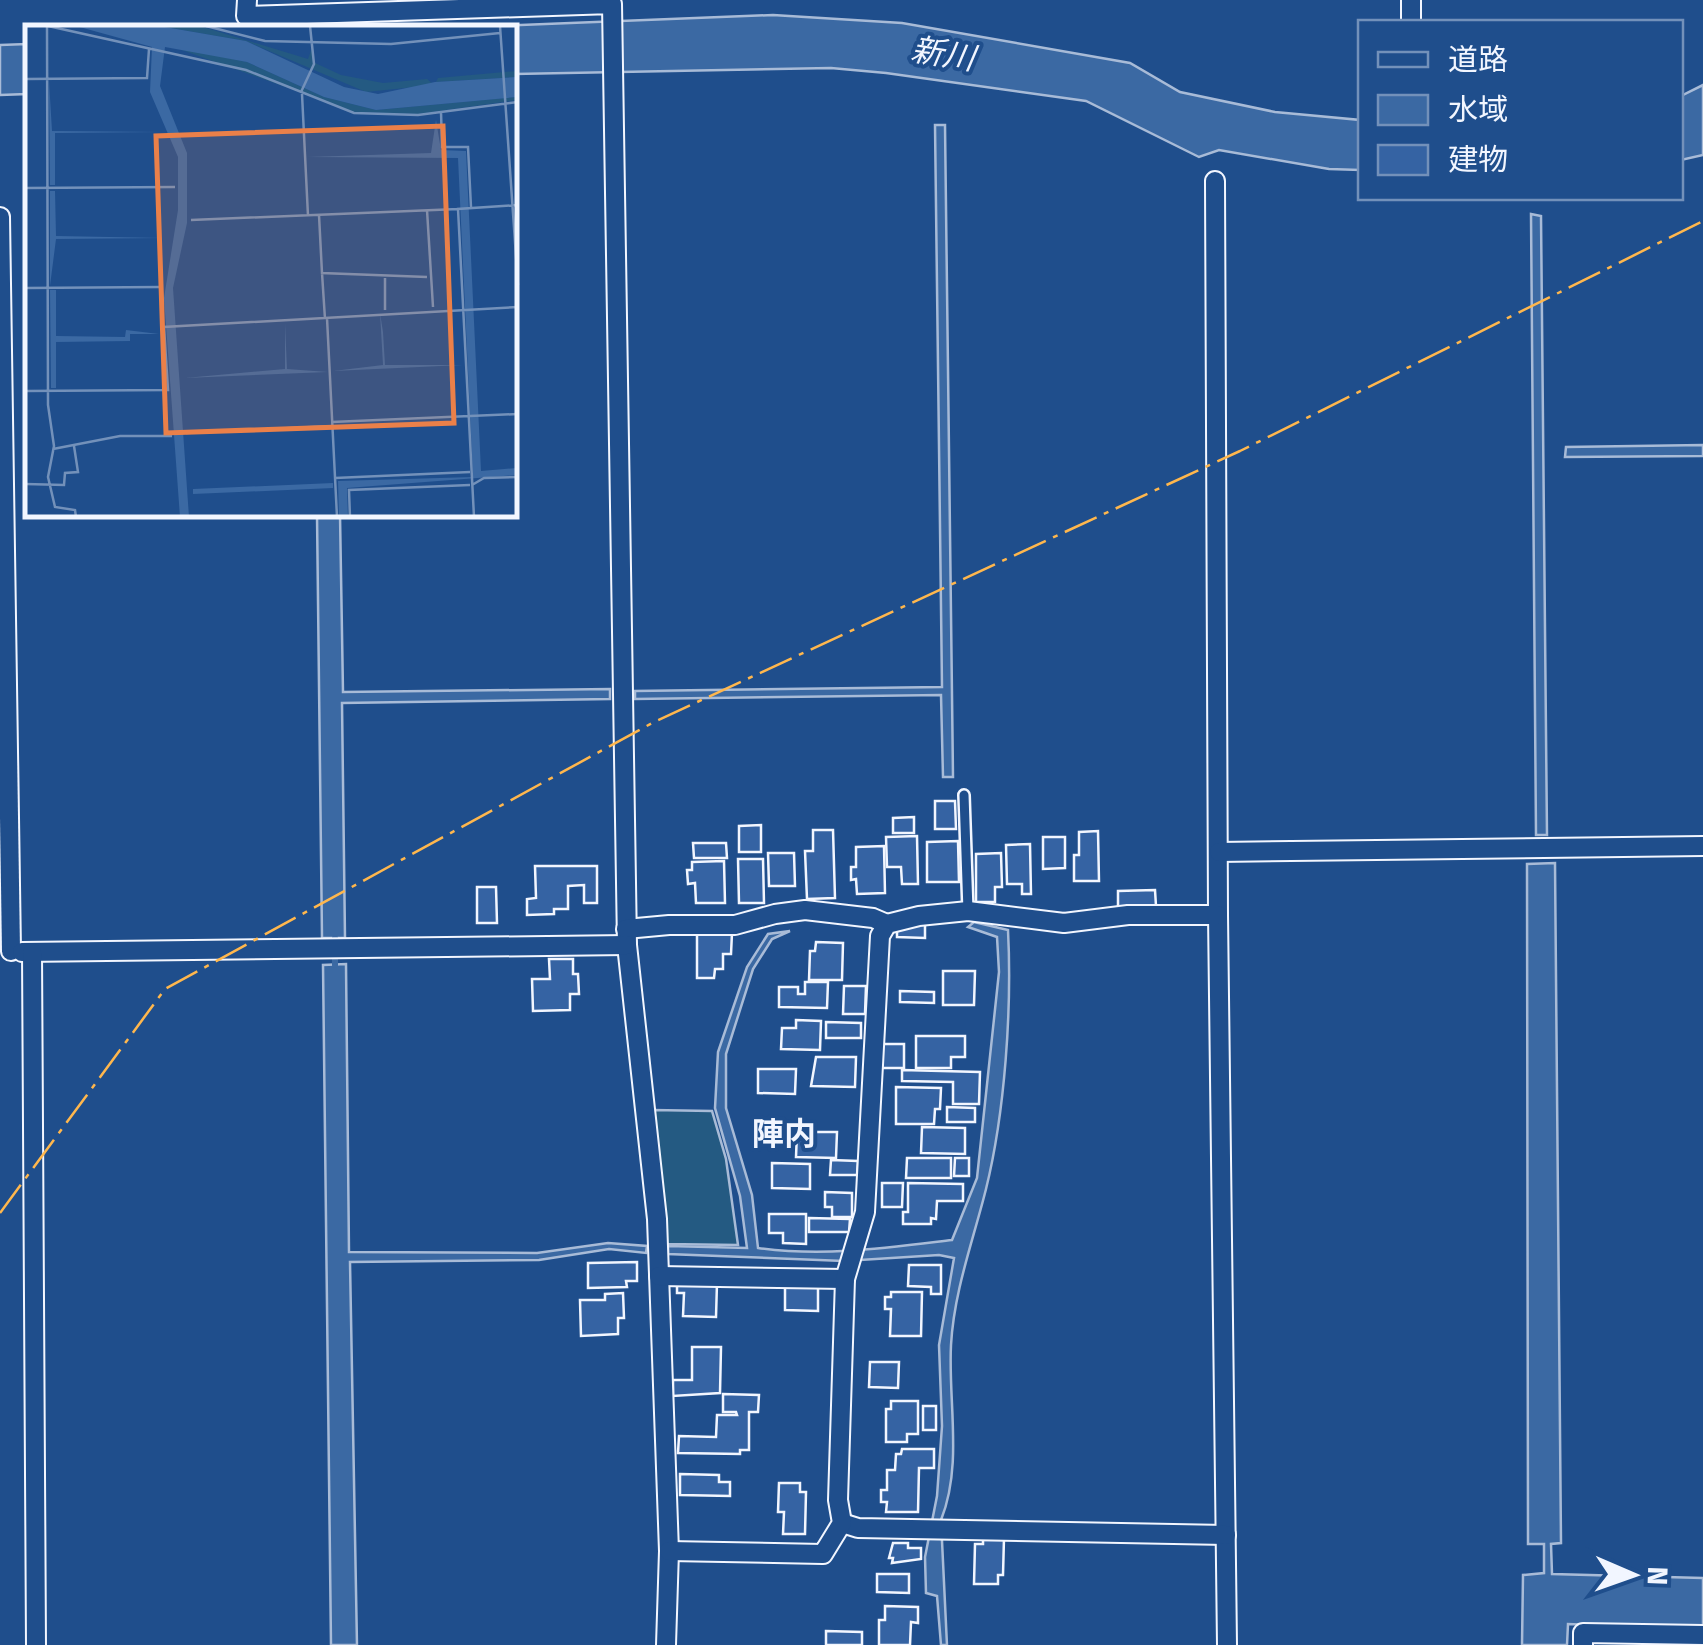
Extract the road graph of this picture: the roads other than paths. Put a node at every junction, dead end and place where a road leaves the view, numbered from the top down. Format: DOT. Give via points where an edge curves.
graph roads {
  1 [pos="557,2"];
  2 [pos="247,8"];
  3 [pos="1215,181"];
  4 [pos="0,217"];
  5 [pos="964,795"];
  6 [pos="1703,846"];
  7 [pos="1219,852"];
  8 [pos="968,911"];
  9 [pos="1218,915"];
  10 [pos="887,924"];
  11 [pos="626,937"];
  12 [pos="6,952"];
  13 [pos="32,952"];
  14 [pos="849,1264"];
  15 [pos="659,1276"];
  16 [pos="842,1522"];
  17 [pos="1226,1535"];
  18 [pos="669,1551"];
  19 [pos="1703,1635"];
  20 [pos="36,1645"];
  21 [pos="666,1645"];
  22 [pos="1226,1645"];
  23 [pos="1583,1645"];
  1 -- 2 [label="street"];
  1 -- 11 [label="street" via="612,4 613,15"];
  3 -- 7 [label="street"];
  4 -- 12 [label="street"];
  5 -- 8 [label="lane"];
  6 -- 7 [label="street"];
  7 -- 9 [label="street"];
  8 -- 9 [label="street" via="1064,923"];
  8 -- 10 [label="street"];
  9 -- 17 [label="street"];
  10 -- 11 [label="street" via="805,910 735,925 669,925"];
  10 -- 14 [label="street" via="880,936 864,1212"];
  11 -- 13 [label="street"];
  11 -- 15 [label="street"];
  12 -- 13 [label="street"];
  13 -- 20 [label="street"];
  14 -- 15 [label="street"];
  14 -- 16 [label="street"];
  15 -- 18 [label="street"];
  16 -- 17 [label="street" via="858,1528"];
  16 -- 18 [label="street" via="823,1554"];
  17 -- 22 [label="street"];
  18 -- 21 [label="street"];
  19 -- 23 [label="street" via="1583,1633"];
}
